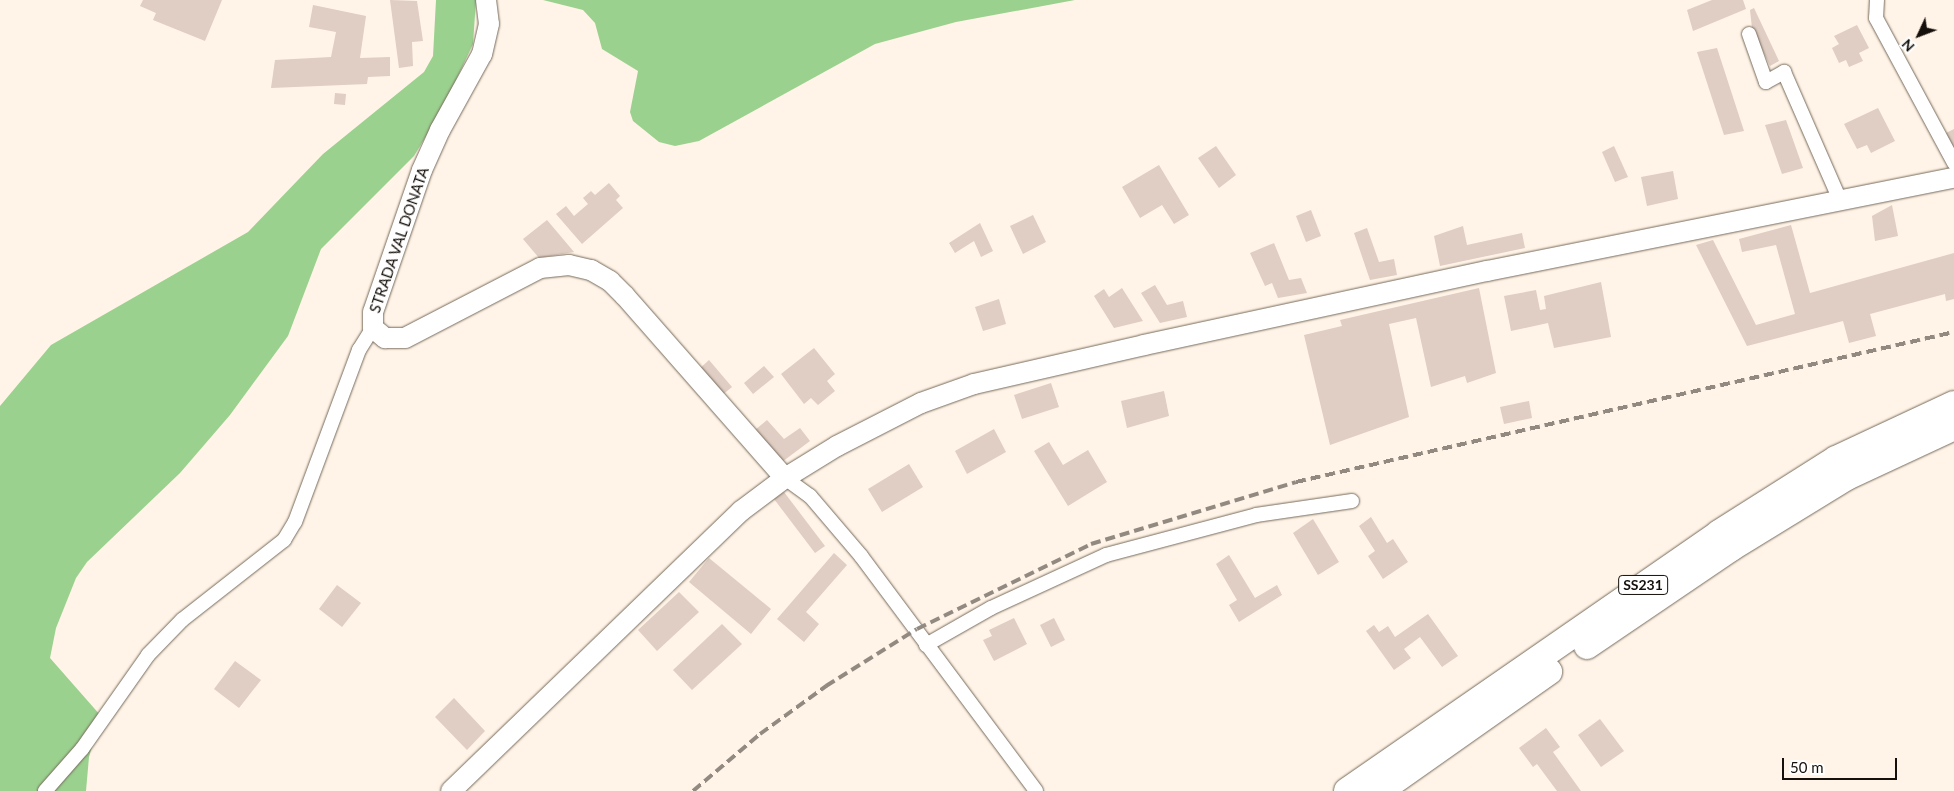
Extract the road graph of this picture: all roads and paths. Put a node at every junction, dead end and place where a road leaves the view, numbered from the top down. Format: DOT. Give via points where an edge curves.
graph roads {
  1 [pos="486,0"];
  2 [pos="1877,0"];
  3 [pos="1749,34"];
  4 [pos="1954,163"];
  5 [pos="1954,178"];
  6 [pos="1840,200"];
  7 [pos="373,328"];
  8 [pos="1954,404"];
  9 [pos="1954,427"];
  10 [pos="785,478"];
  11 [pos="1352,501"];
  12 [pos="926,645"];
  13 [pos="45,791"];
  14 [pos="451,791"];
  15 [pos="1036,791"];
  16 [pos="1347,791"];
  17 [pos="1380,791"];
  1 -- 7 [label="main road, STRADA VAL DONATA" via="489,24 482,54 422,170 373,312"];
  2 -- 4 [label="street" via="1876,18"];
  3 -- 6 [label="street" via="1766,82 1784,72"];
  5 -- 6 [label="main road"];
  6 -- 10 [label="main road" via="1487,271 974,384 872,425"];
  7 -- 10 [label="main road, STRADA VAL DONATA" via="385,338 405,338 427,330 540,268 569,265 591,270 610,281 625,296"];
  7 -- 13 [label="street" via="359,350 295,522 284,540 182,620 148,655 82,749"];
  8 -- 16 [label="highway, SS231" via="1836,459 1719,533"];
  9 -- 17 [label="highway, SS231" via="1847,477 1731,548"];
  10 -- 12 [label="street" via="810,496 861,556"];
  10 -- 14 [label="main road" via="742,511 675,572"];
  11 -- 12 [label="street" via="1256,516 1106,555 991,608"];
  12 -- 15 [label="street"];
}
